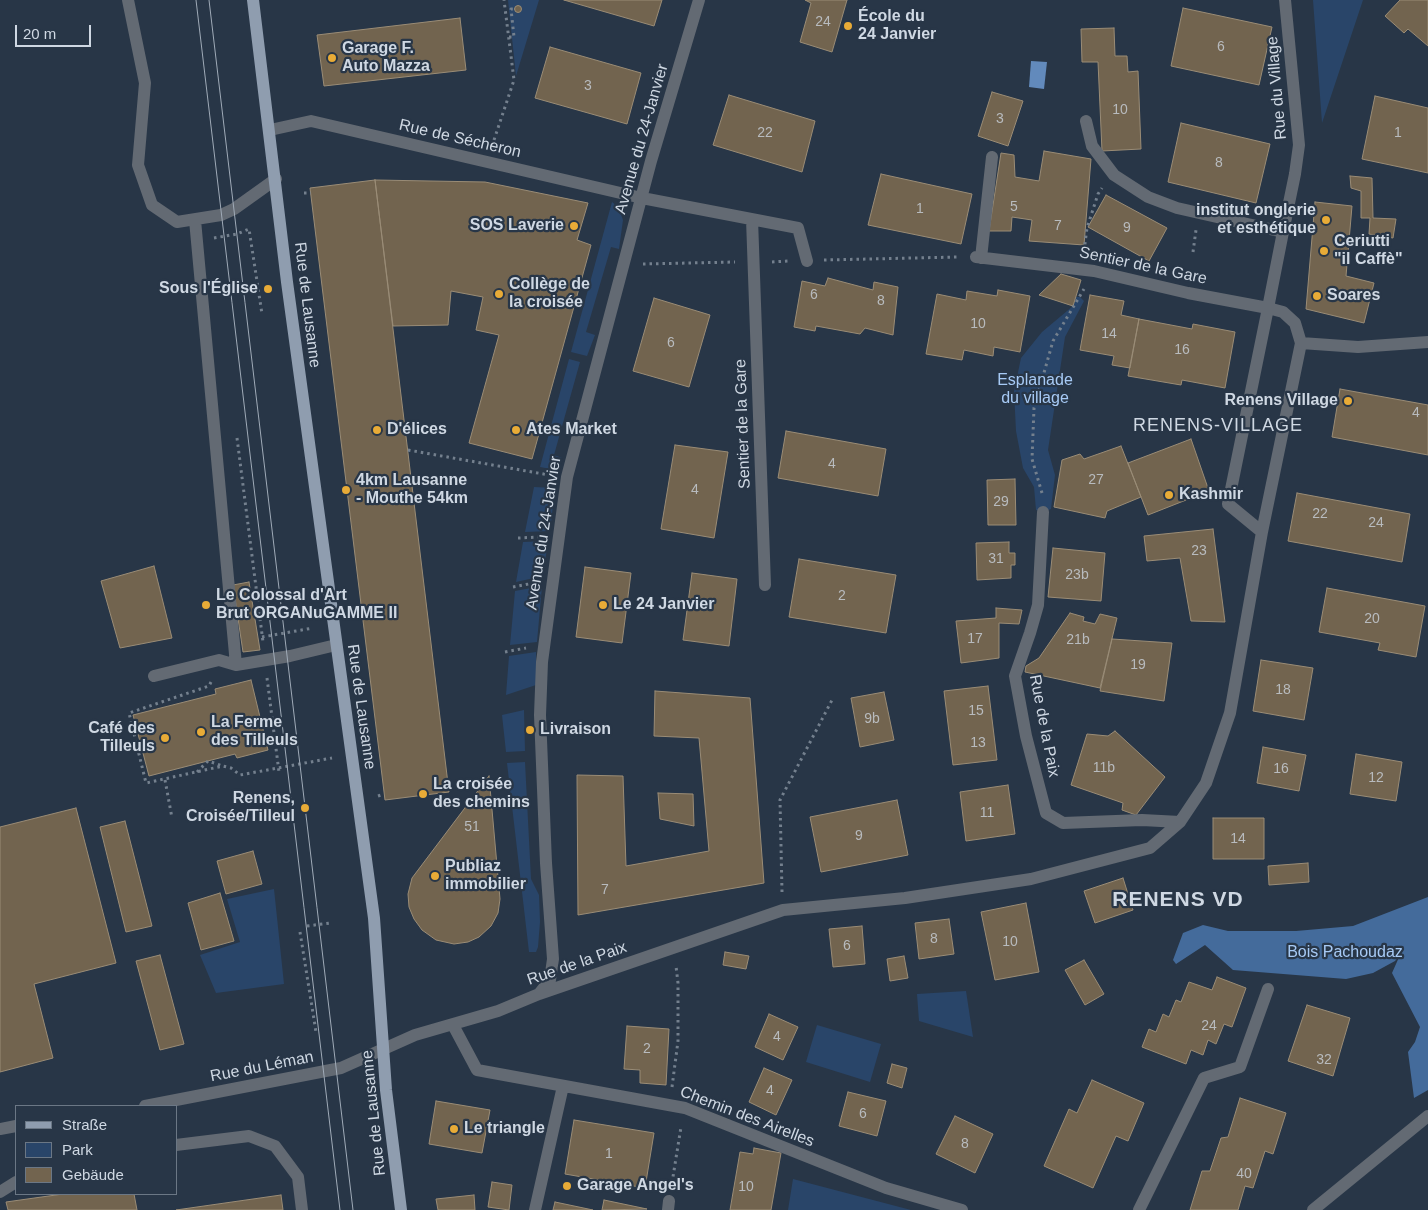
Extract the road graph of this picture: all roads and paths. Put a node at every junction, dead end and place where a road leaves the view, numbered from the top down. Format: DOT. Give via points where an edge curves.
graph roads {
  1 [pos="128,0"];
  2 [pos="254,0"];
  3 [pos="504,0"];
  4 [pos="699,0"];
  5 [pos="1285,0"];
  6 [pos="506,10"];
  7 [pos="509,37"];
  8 [pos="1086,121"];
  9 [pos="270,130"];
  10 [pos="494,140"];
  11 [pos="992,157"];
  12 [pos="1114,175"];
  13 [pos="276,180"];
  14 [pos="311,193"];
  15 [pos="304,194"];
  16 [pos="642,198"];
  17 [pos="208,217"];
  18 [pos="752,219"];
  19 [pos="195,220"];
  20 [pos="1283,232"];
  21 [pos="1194,243"];
  22 [pos="1193,252"];
  23 [pos="978,257"];
  24 [pos="807,261"];
  25 [pos="753,262"];
  26 [pos="643,264"];
  27 [pos="1088,270"];
  28 [pos="1268,308"];
  29 [pos="262,314"];
  30 [pos="1428,342"];
  31 [pos="1300,343"];
  32 [pos="236,433"];
  33 [pos="408,450"];
  34 [pos="567,477"];
  35 [pos="1042,490"];
  36 [pos="1043,512"];
  37 [pos="1262,532"];
  38 [pos="765,586"];
  39 [pos="336,645"];
  40 [pos="219,660"];
  41 [pos="265,661"];
  42 [pos="236,665"];
  43 [pos="154,676"];
  44 [pos="832,700"];
  45 [pos="332,758"];
  46 [pos="223,766"];
  47 [pos="279,767"];
  48 [pos="279,772"];
  49 [pos="197,773"];
  50 [pos="165,780"];
  51 [pos="384,794"];
  52 [pos="378,796"];
  53 [pos="172,818"];
  54 [pos="1180,822"];
  55 [pos="783,910"];
  56 [pos="330,923"];
  57 [pos="307,926"];
  58 [pos="300,932"];
  59 [pos="676,966"];
  60 [pos="1268,989"];
  61 [pos="539,994"];
  62 [pos="454,1025"];
  63 [pos="316,1032"];
  64 [pos="382,1052"];
  65 [pos="563,1086"];
  66 [pos="150,1105"];
  67 [pos="670,1105"];
  68 [pos="1428,1116"];
  69 [pos="15,1126"];
  70 [pos="0,1129"];
  71 [pos="679,1138"];
  72 [pos="178,1145"];
  73 [pos="15,1183"];
  74 [pos="671,1187"];
  75 [pos="0,1192"];
  76 [pos="302,1210"];
  77 [pos="402,1210"];
  78 [pos="535,1210"];
  79 [pos="962,1210"];
  80 [pos="1139,1210"];
  81 [pos="1313,1210"];
  1 -- 19 [label="street" via="145,83 138,165 152,206 177,222"];
  2 -- 9 [label="main road, Rue de Lausanne"];
  3 -- 6 [label="path"];
  4 -- 16 [label="street, Avenue du 24-Janvier"];
  5 -- 20 [label="street, Rue du Village" via="1298,145"];
  6 -- 7 [label="path"];
  6 -- 7 [label="path" via="513,9 514,37"];
  7 -- 10 [label="path" via="514,80"];
  8 -- 12 [label="street" via="1092,146"];
  9 -- 13 [label="main road, Rue de Lausanne"];
  9 -- 16 [label="street, Rue de Sécheron" via="311,121"];
  11 -- 23 [label="street"];
  12 -- 20 [label="street" via="1148,197 1177,208"];
  12 -- 27 [label="path" via="1098,194 1087,228"];
  13 -- 17 [label="street" via="228,213"];
  13 -- 39 [label="main road, Rue de Lausanne"];
  14 -- 15 [label="path"];
  16 -- 18 [label="street"];
  16 -- 34 [label="street, Avenue du 24-Janvier"];
  17 -- 19 [label="street"];
  17 -- 29 [label="path" via="211,239 249,229"];
  18 -- 24 [label="street" via="798,228"];
  18 -- 25 [label="street, Sentier de la Gare"];
  19 -- 42 [label="street"];
  20 -- 28 [label="street, Rue du Village"];
  21 -- 22 [label="path"];
  23 -- 24 [label="path"];
  23 -- 27 [label="street, Sentier de la Gare"];
  24 -- 25 [label="path"];
  25 -- 26 [label="path"];
  25 -- 38 [label="street, Sentier de la Gare"];
  27 -- 28 [label="street, Sentier de la Gare"];
  27 -- 35 [label="path" via="1054,341 1034,408 1032,459"];
  28 -- 31 [label="street, Sentier de la Gare" via="1283,312 1295,323"];
  28 -- 37 [label="street, Rue du Village" via="1228,504"];
  30 -- 31 [label="street" via="1358,347"];
  31 -- 37 [label="street, Rue de la Paix"];
  32 -- 41 [label="path"];
  33 -- 34 [label="path"];
  34 -- 61 [label="street, Avenue du 24-Janvier" via="542,662 540,715 553,959 550,980"];
  36 -- 54 [label="street, Rue de la Paix" via="1038,605 1015,676 1026,736 1046,813 1064,824 1142,820"];
  37 -- 54 [label="street, Rue de la Paix" via="1230,713 1206,783"];
  39 -- 41 [label="street"];
  39 -- 64 [label="main road, Rue de Lausanne" via="374,918"];
  40 -- 42 [label="street"];
  40 -- 43 [label="street"];
  40 -- 50 [label="path" via="209,686 129,713 146,783"];
  41 -- 42 [label="street"];
  41 -- 47 [label="path"];
  44 -- 55 [label="path" via="780,800"];
  45 -- 47 [label="path"];
  46 -- 47 [label="path" via="240,775"];
  46 -- 49 [label="path"];
  46 -- 49 [label="path" via="208,761"];
  47 -- 48 [label="path"];
  49 -- 50 [label="path"];
  50 -- 53 [label="path"];
  51 -- 52 [label="path"];
  54 -- 55 [label="street, Rue de la Paix" via="1150,848 1031,879 905,898"];
  55 -- 61 [label="street, Rue de la Paix"];
  56 -- 57 [label="path"];
  58 -- 63 [label="path"];
  59 -- 67 [label="path" via="678,1041"];
  60 -- 80 [label="street" via="1240,1067 1204,1078"];
  61 -- 62 [label="street, Rue de la Paix"];
  62 -- 64 [label="street, Rue de la Paix" via="416,1036"];
  62 -- 65 [label="street, Chemin des Airelles" via="477,1070"];
  64 -- 66 [label="street, Rue du Léman" via="320,1072"];
  64 -- 77 [label="main road, Rue de Lausanne"];
  65 -- 67 [label="street, Chemin des Airelles"];
  65 -- 78 [label="street"];
  67 -- 79 [label="street, Chemin des Airelles" via="685,1108 886,1188"];
  68 -- 81 [label="street"];
  69 -- 70 [label="street"];
  71 -- 74 [label="path"];
  72 -- 76 [label="street" via="249,1136 275,1146 298,1177"];
  73 -- 75 [label="street"];
}
